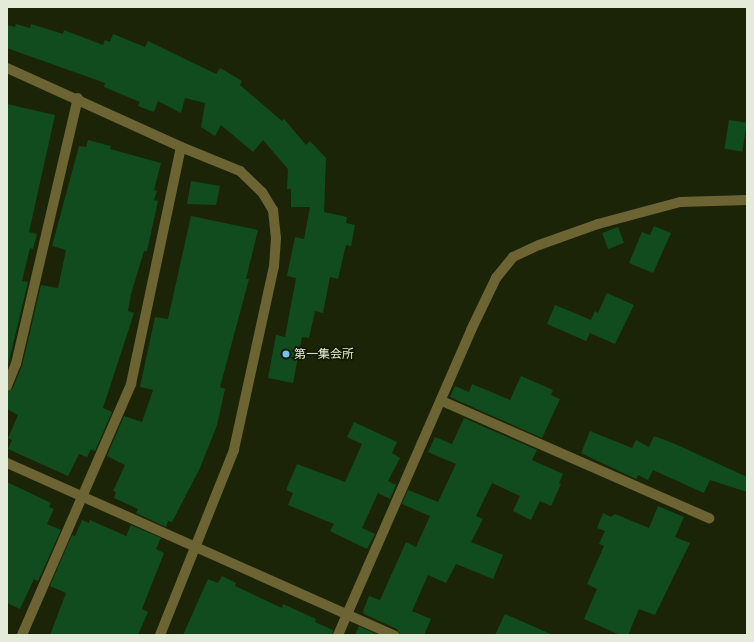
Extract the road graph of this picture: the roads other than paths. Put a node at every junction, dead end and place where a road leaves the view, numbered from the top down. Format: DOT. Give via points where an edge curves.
graph roads {
  1 [pos="7,68"];
  2 [pos="78,98"];
  3 [pos="181,147"];
  4 [pos="747,200"];
  5 [pos="7,386"];
  6 [pos="442,401"];
  7 [pos="7,462"];
  8 [pos="83,494"];
  9 [pos="709,518"];
  10 [pos="195,546"];
  11 [pos="347,615"];
  12 [pos="22,635"];
  13 [pos="160,635"];
  14 [pos="338,635"];
  15 [pos="394,635"];
  1 -- 2 [label="street"];
  2 -- 3 [label="street"];
  2 -- 5 [label="street" via="16,364"];
  3 -- 8 [label="street" via="131,384"];
  3 -- 10 [label="street" via="222,161 252,180 273,210 276,238 274,266 234,450"];
  4 -- 6 [label="street" via="680,202 598,224 539,245 514,258 496,278"];
  6 -- 9 [label="street"];
  6 -- 11 [label="street"];
  7 -- 8 [label="street"];
  8 -- 10 [label="street"];
  8 -- 12 [label="street"];
  10 -- 11 [label="street"];
  10 -- 13 [label="street"];
  11 -- 14 [label="street"];
  11 -- 15 [label="street"];
}
